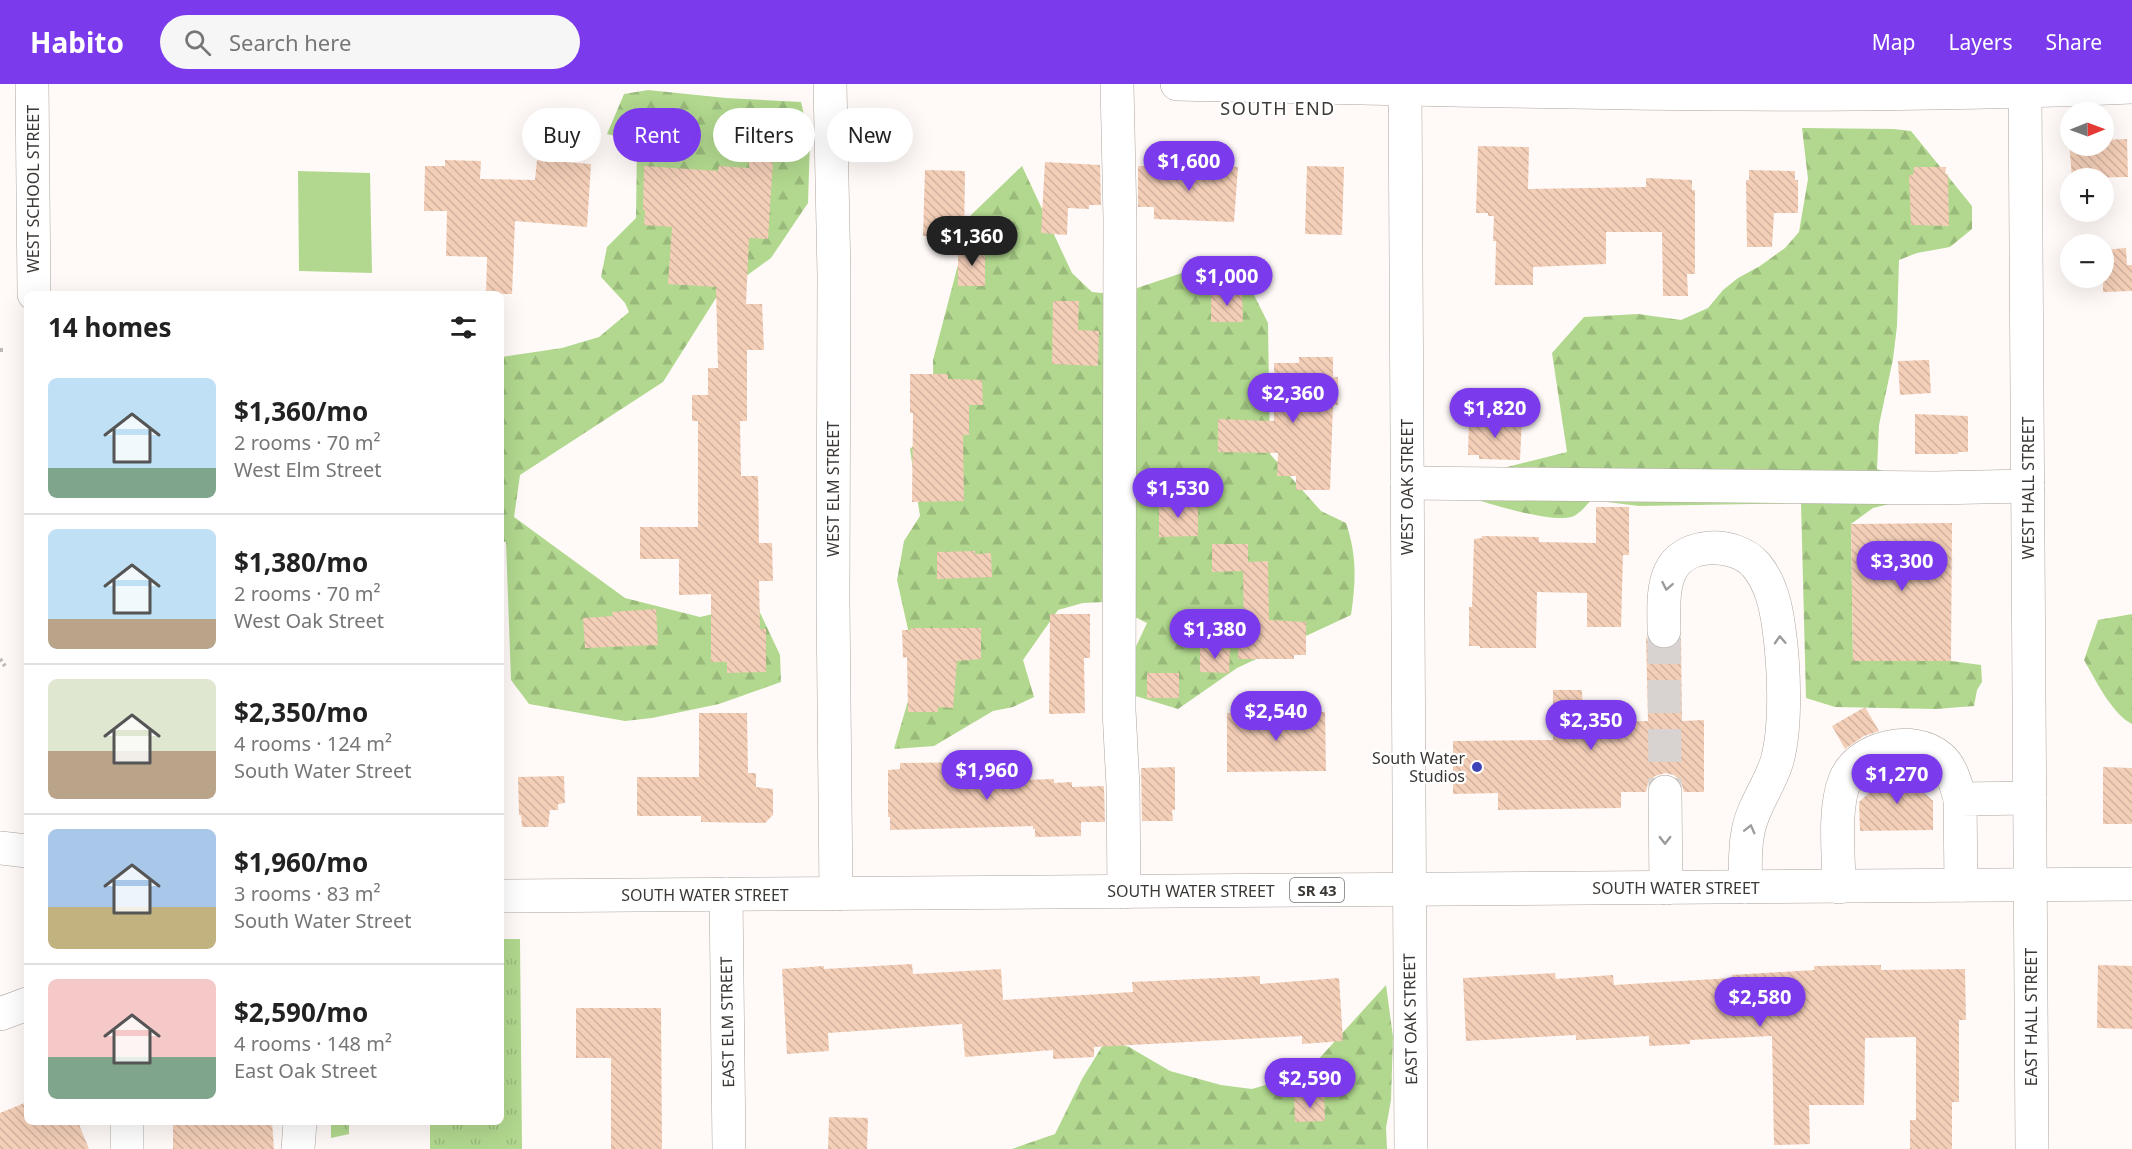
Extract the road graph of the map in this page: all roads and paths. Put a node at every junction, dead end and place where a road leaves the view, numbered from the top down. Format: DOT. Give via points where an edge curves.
graph roads {
  1 [pos="32,84"];
  2 [pos="830,84"];
  3 [pos="1118,84"];
  4 [pos="1176,84"];
  5 [pos="1405,86"];
  6 [pos="2132,87"];
  7 [pos="1706,89"];
  8 [pos="2025,91"];
  9 [pos="34,291"];
  10 [pos="1407,483"];
  11 [pos="2028,486"];
  12 [pos="1664,631"];
  13 [pos="0,659"];
  14 [pos="5,666"];
  15 [pos="1665,792"];
  16 [pos="2030,798"];
  17 [pos="1960,799"];
  18 [pos="0,848"];
  19 [pos="24,851"];
  20 [pos="2132,884"];
  21 [pos="1961,885"];
  22 [pos="2030,885"];
  23 [pos="1839,886"];
  24 [pos="1745,887"];
  25 [pos="1666,888"];
  26 [pos="1409,890"];
  27 [pos="1124,892"];
  28 [pos="726,894"];
  29 [pos="836,894"];
  30 [pos="504,896"];
  31 [pos="24,1005"];
  32 [pos="0,1014"];
  33 [pos="127,1125"];
  34 [pos="300,1125"];
  35 [pos="127,1149"];
  36 [pos="298,1149"];
  37 [pos="729,1149"];
  38 [pos="1411,1149"];
  39 [pos="2032,1149"];
  1 -- 9 [label="street, WEST SCHOOL STREET"];
  2 -- 29 [label="street, WEST ELM STREET"];
  3 -- 27 [label="street" via="1119,710"];
  4 -- 5 [label="street"];
  5 -- 7 [label="street"];
  5 -- 10 [label="street, WEST OAK STREET"];
  6 -- 8 [label="street"];
  7 -- 8 [label="street"];
  8 -- 11 [label="street, WEST HALL STREET"];
  10 -- 11 [label="street"];
  10 -- 26 [label="street, WEST OAK STREET"];
  11 -- 16 [label="street, WEST HALL STREET"];
  24 -- 12 [label="street, one-way" via="1748,832 1777,762 1783,727 1779,629 1771,588 1756,564 1740,552 1700,549 1680,558 1670,572 1664,600"];
  13 -- 14 [label="path"];
  15 -- 25 [label="street, one-way"];
  16 -- 17 [label="street"];
  16 -- 22 [label="street, WEST HALL STREET"];
  17 -- 21 [label="street"];
  17 -- 23 [label="street" via="1942,758 1927,749 1882,748 1866,756 1854,765 1841,794"];
  18 -- 19 [label="street"];
  20 -- 22 [label="street, SOUTH WATER STREET / SR 43"];
  21 -- 22 [label="street, SOUTH WATER STREET / SR 43"];
  21 -- 23 [label="street, SOUTH WATER STREET / SR 43"];
  22 -- 39 [label="street, EAST HALL STREET"];
  23 -- 24 [label="street, SOUTH WATER STREET / SR 43"];
  24 -- 25 [label="street, SOUTH WATER STREET / SR 43"];
  25 -- 26 [label="street, SOUTH WATER STREET / SR 43"];
  26 -- 27 [label="street, SOUTH WATER STREET / SR 43"];
  26 -- 38 [label="street, EAST OAK STREET"];
  27 -- 29 [label="street, SOUTH WATER STREET / SR 43"];
  28 -- 29 [label="street, SOUTH WATER STREET / SR 43"];
  28 -- 30 [label="street, SOUTH WATER STREET / SR 43"];
  28 -- 37 [label="street, EAST ELM STREET"];
  31 -- 32 [label="street"];
  33 -- 35 [label="street"];
  34 -- 36 [label="street"];
}
